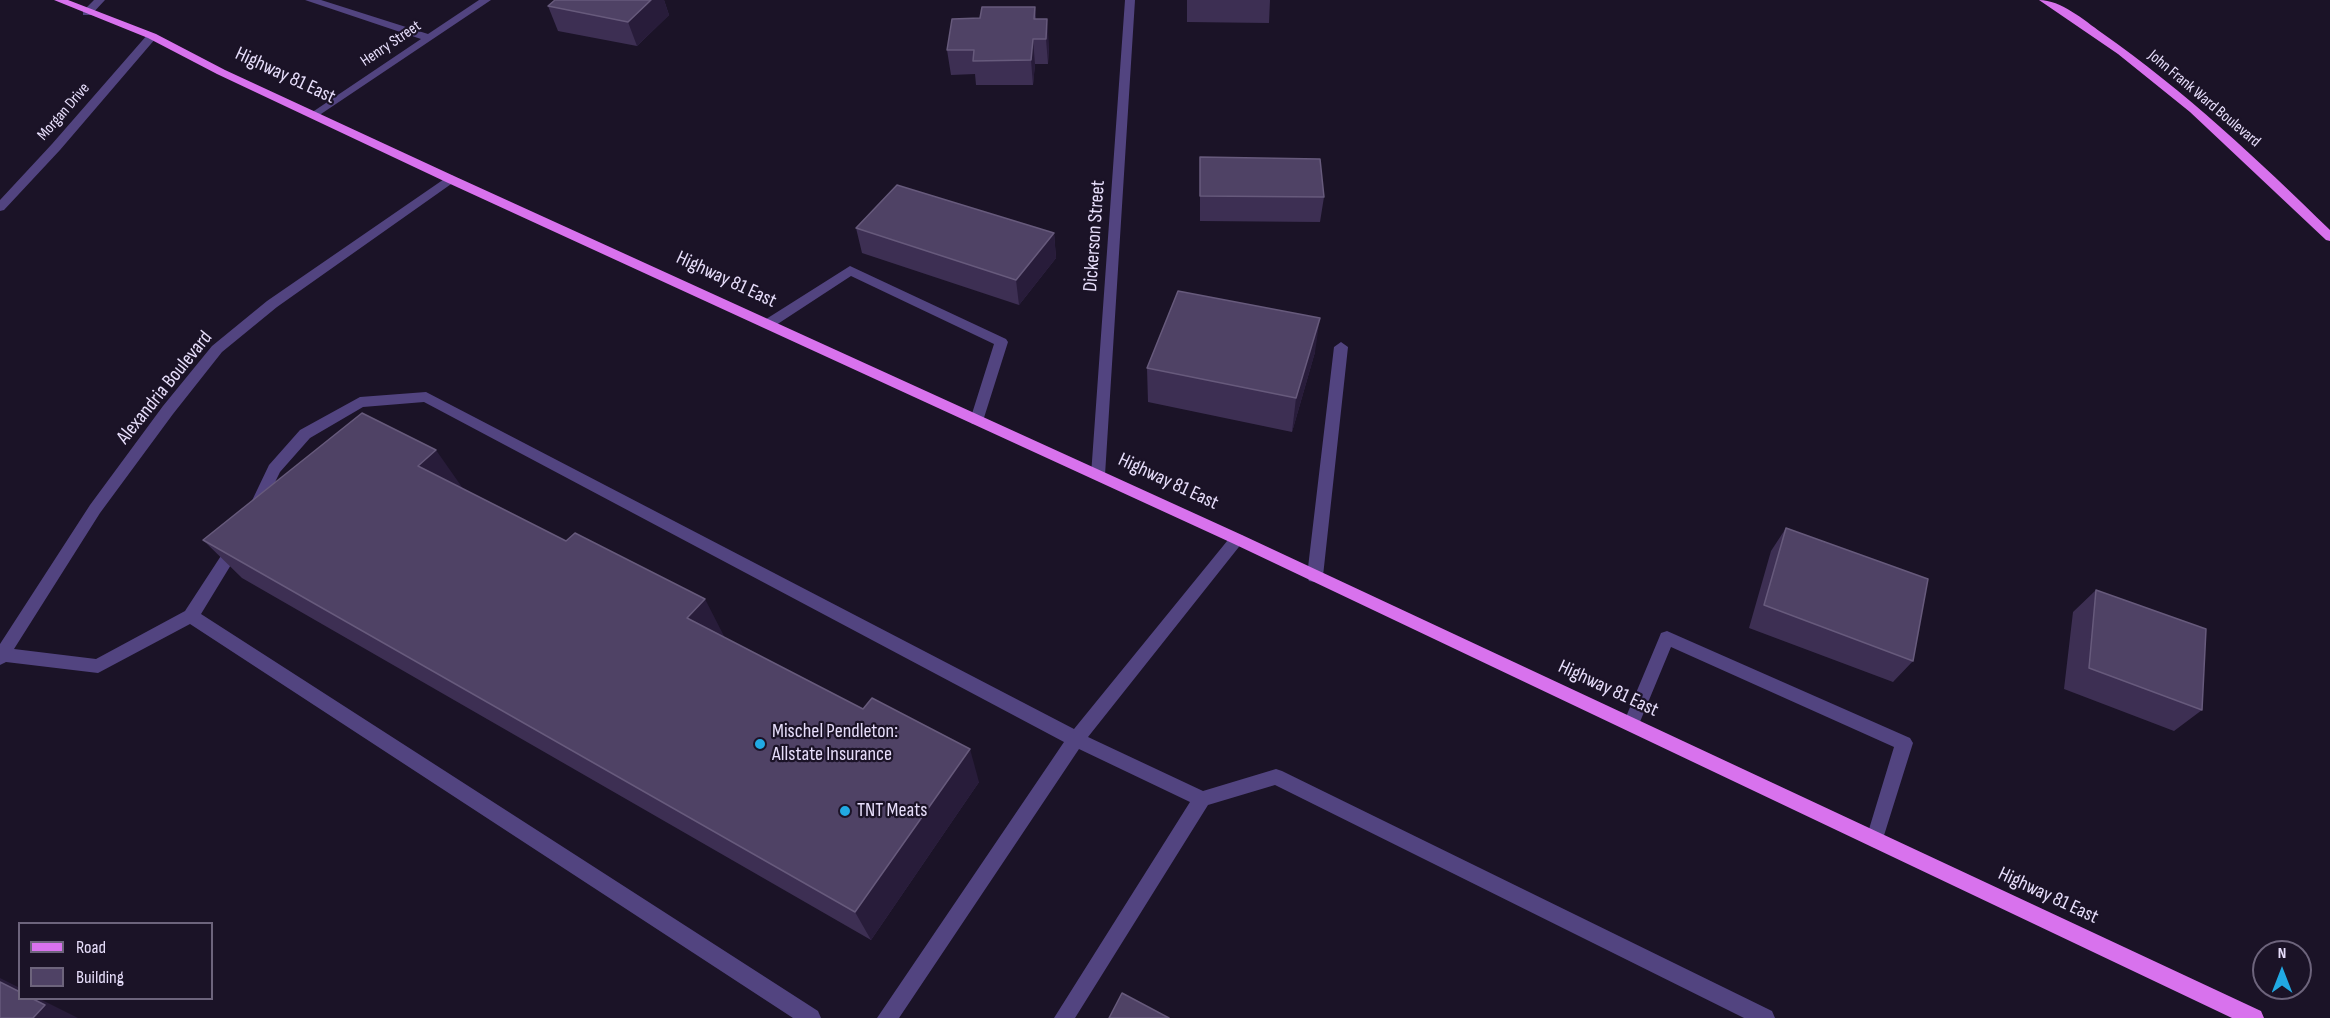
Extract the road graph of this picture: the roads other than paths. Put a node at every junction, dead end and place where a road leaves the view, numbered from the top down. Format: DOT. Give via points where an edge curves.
graph roads {
  1 [pos="58,0"];
  2 [pos="100,0"];
  3 [pos="310,0"];
  4 [pos="486,0"];
  5 [pos="1130,0"];
  6 [pos="2044,0"];
  7 [pos="87,13"];
  8 [pos="152,36"];
  9 [pos="430,38"];
  10 [pos="315,115"];
  11 [pos="450,179"];
  12 [pos="0,207"];
  13 [pos="2330,237"];
  14 [pos="768,324"];
  15 [pos="1341,347"];
  16 [pos="977,420"];
  17 [pos="1098,475"];
  18 [pos="1237,539"];
  19 [pos="1315,576"];
  20 [pos="191,616"];
  21 [pos="1,657"];
  22 [pos="1631,724"];
  23 [pos="1076,739"];
  24 [pos="1202,799"];
  25 [pos="1875,839"];
  26 [pos="812,1018"];
  27 [pos="886,1018"];
  28 [pos="1064,1018"];
  29 [pos="1766,1018"];
  30 [pos="2254,1018"];
  1 -- 7 [label="main road, Highway 81 East"];
  2 -- 7 [label="street"];
  3 -- 9 [label="street"];
  4 -- 9 [label="street, Henry Street"];
  5 -- 17 [label="street, Dickerson Street"];
  6 -- 13 [label="main road, John Frank Ward Boulevard" via="2147,71 2264,172"];
  7 -- 8 [label="main road, Highway 81 East"];
  8 -- 10 [label="main road, Highway 81 East"];
  8 -- 12 [label="street, Morgan Drive"];
  9 -- 10 [label="street, Henry Street"];
  10 -- 11 [label="main road, Highway 81 East"];
  11 -- 14 [label="main road, Highway 81 East"];
  11 -- 21 [label="street, Alexandria Boulevard" via="272,304 217,349 95,508"];
  14 -- 16 [label="main road, Highway 81 East"];
  14 -- 16 [label="street" via="850,270 1001,342"];
  15 -- 19 [label="street"];
  16 -- 17 [label="main road, Highway 81 East"];
  17 -- 18 [label="main road, Highway 81 East"];
  18 -- 19 [label="main road, Highway 81 East"];
  18 -- 23 [label="street"];
  19 -- 22 [label="main road, Highway 81 East"];
  20 -- 21 [label="street" via="98,666"];
  20 -- 23 [label="street" via="245,530 274,469 305,434 360,402 426,397"];
  20 -- 26 [label="street"];
  22 -- 25 [label="main road, Highway 81 East"];
  22 -- 25 [label="street" via="1667,638 1904,743"];
  23 -- 24 [label="street"];
  23 -- 27 [label="street"];
  24 -- 28 [label="street"];
  24 -- 29 [label="street" via="1276,777"];
  25 -- 30 [label="main road, Highway 81 East"];
}
